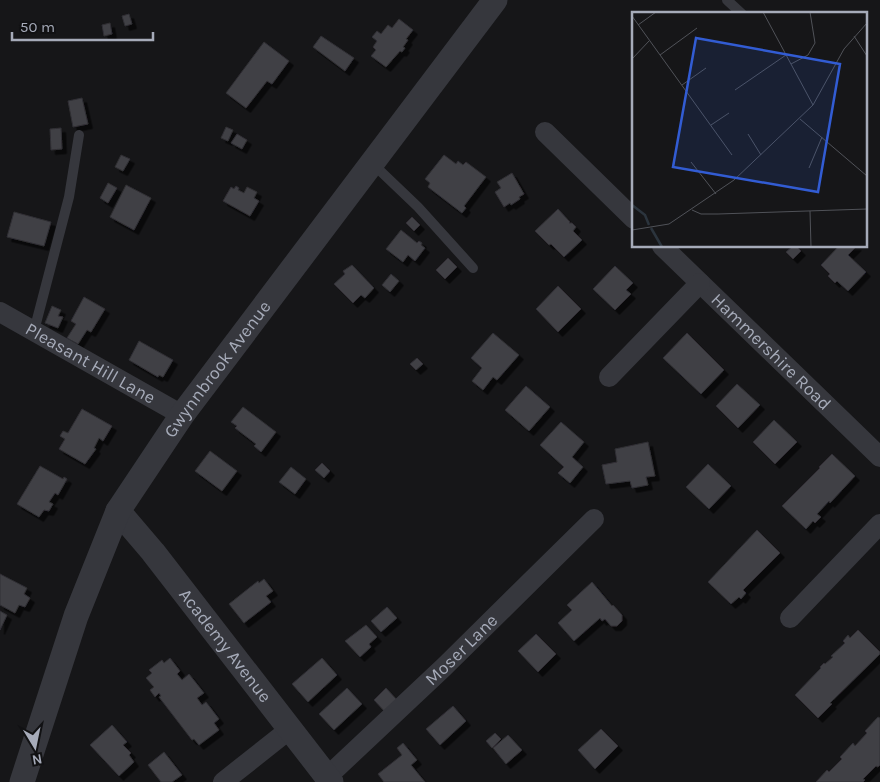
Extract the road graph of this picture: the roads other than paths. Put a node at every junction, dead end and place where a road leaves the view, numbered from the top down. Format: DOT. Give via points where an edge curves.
graph roads {
  1 [pos="495,0"];
  2 [pos="727,0"];
  3 [pos="740,12"];
  4 [pos="545,132"];
  5 [pos="79,135"];
  6 [pos="372,163"];
  7 [pos="632,216"];
  8 [pos="664,248"];
  9 [pos="473,268"];
  10 [pos="700,283"];
  11 [pos="0,312"];
  12 [pos="34,331"];
  13 [pos="609,377"];
  14 [pos="182,414"];
  15 [pos="880,458"];
  16 [pos="118,511"];
  17 [pos="594,519"];
  18 [pos="880,524"];
  19 [pos="790,618"];
  20 [pos="290,729"];
  21 [pos="329,780"];
  22 [pos="22,782"];
  23 [pos="223,782"];
  1 -- 6 [label="street, Gwynnbrook Avenue"];
  2 -- 3 [label="lane"];
  4 -- 7 [label="street"];
  5 -- 12 [label="lane" via="69,198"];
  6 -- 9 [label="lane" via="418,207"];
  6 -- 14 [label="street, Gwynnbrook Avenue"];
  8 -- 10 [label="street, Hammershire Road"];
  10 -- 13 [label="street"];
  10 -- 15 [label="street, Hammershire Road"];
  11 -- 12 [label="street, Pleasant Hill Lane"];
  12 -- 14 [label="street, Pleasant Hill Lane"];
  14 -- 16 [label="street, Gwynnbrook Avenue"];
  16 -- 20 [label="street, Academy Avenue"];
  16 -- 22 [label="street, Gwynnbrook Avenue" via="76,616"];
  17 -- 21 [label="street, Moser Lane"];
  18 -- 19 [label="street"];
  20 -- 21 [label="street, Academy Avenue"];
  20 -- 23 [label="street"];
}
